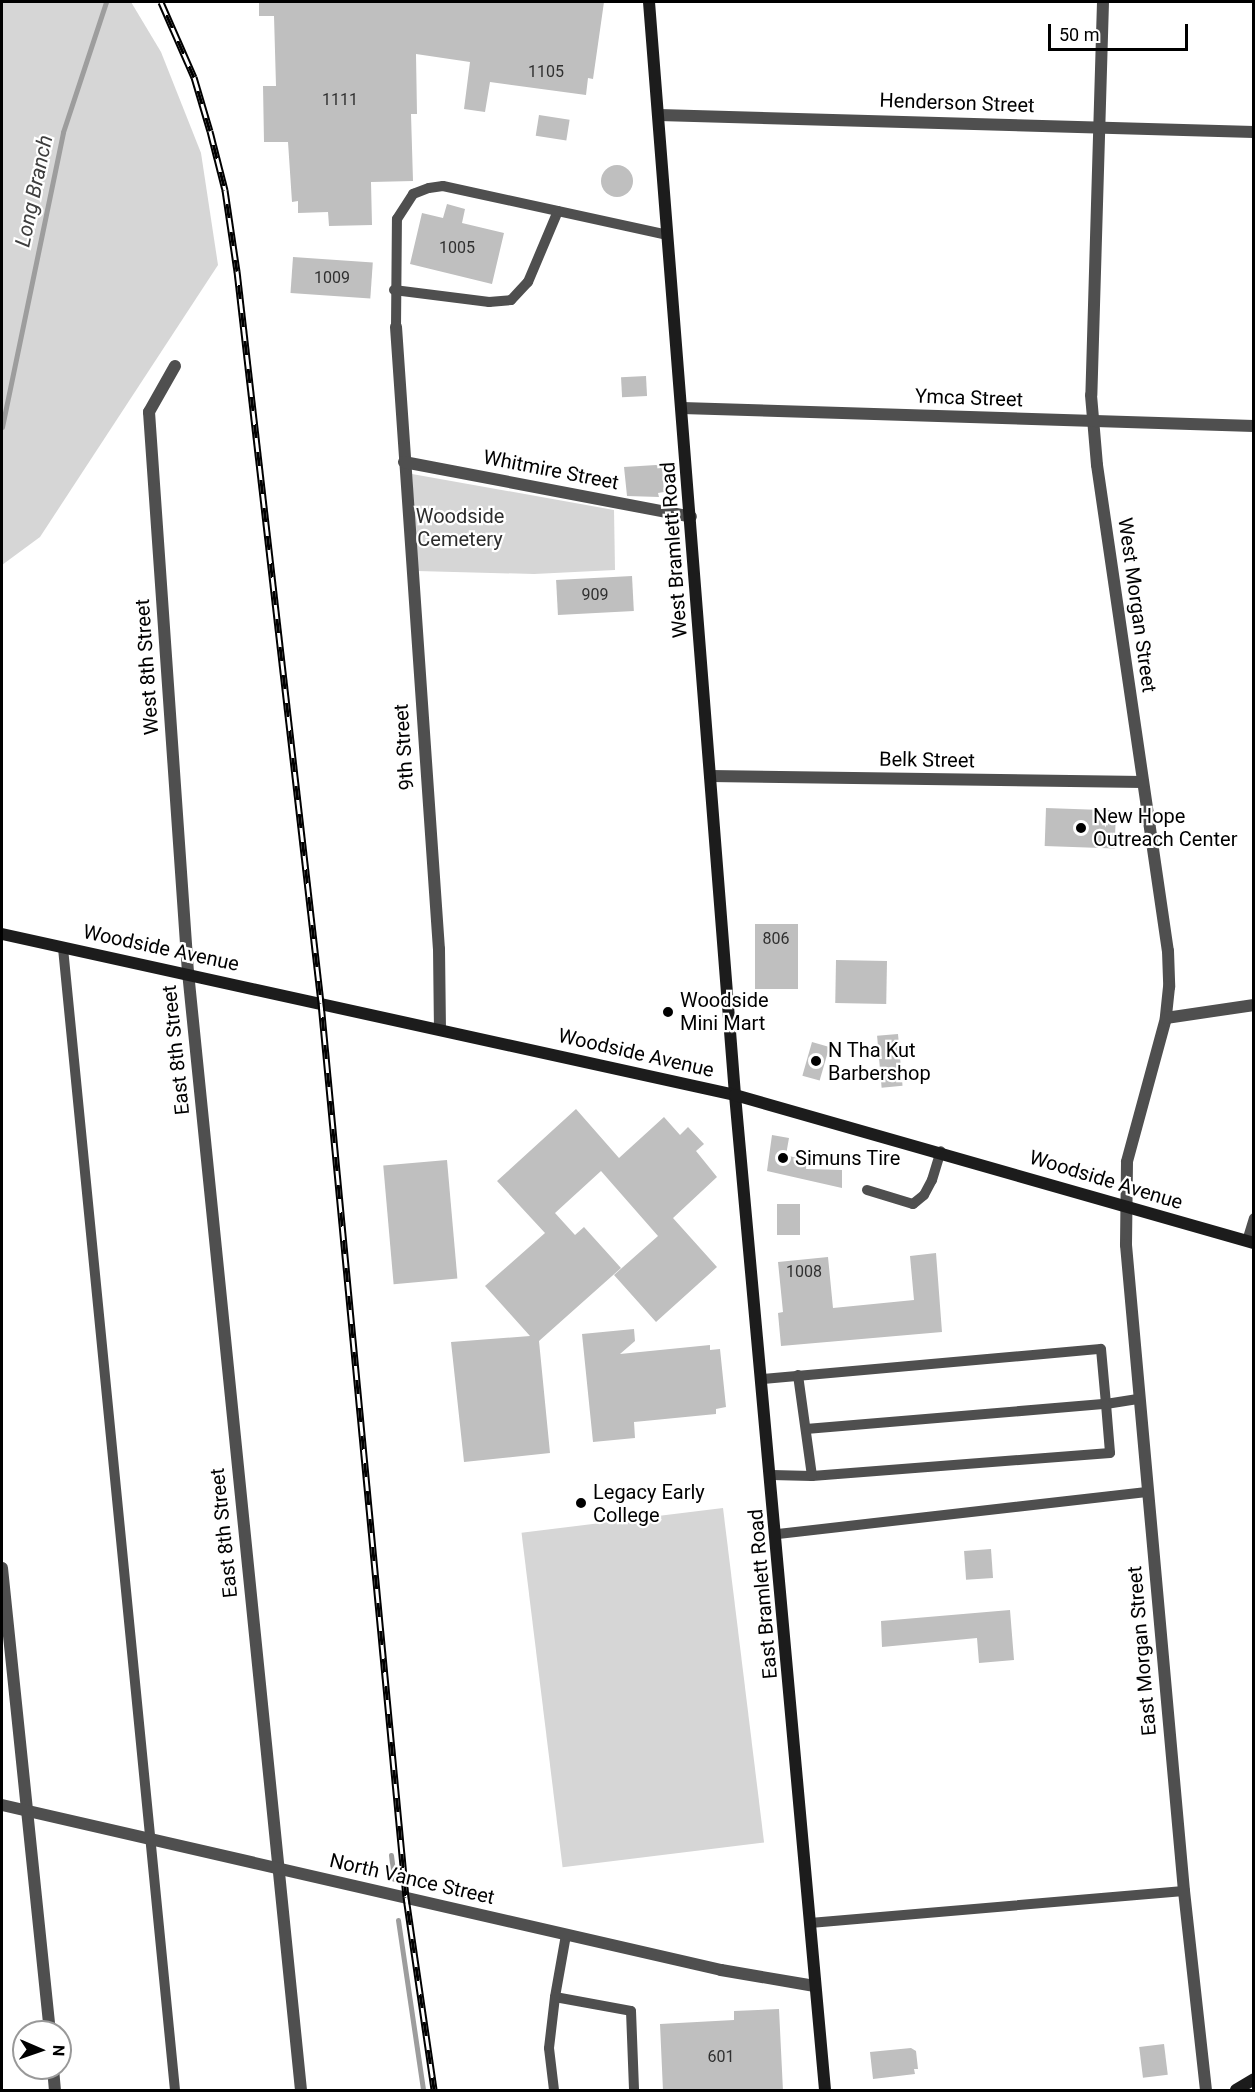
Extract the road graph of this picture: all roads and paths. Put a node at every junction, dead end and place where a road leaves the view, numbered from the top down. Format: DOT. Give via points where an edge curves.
graph roads {
  1 [pos="649,2"];
  2 [pos="1103,2"];
  3 [pos="659,116"];
  4 [pos="1098,126"];
  5 [pos="1254,132"];
  6 [pos="558,211"];
  7 [pos="668,235"];
  8 [pos="394,290"];
  9 [pos="396,327"];
  10 [pos="175,366"];
  11 [pos="682,408"];
  12 [pos="1094,421"];
  13 [pos="1254,426"];
  14 [pos="404,462"];
  15 [pos="691,517"];
  16 [pos="710,776"];
  17 [pos="1143,782"];
  18 [pos="2,934"];
  19 [pos="63,948"];
  20 [pos="188,972"];
  21 [pos="1254,1005"];
  22 [pos="1166,1018"];
  23 [pos="440,1029"];
  24 [pos="735,1095"];
  25 [pos="941,1151"];
  26 [pos="867,1190"];
  27 [pos="1127,1208"];
  28 [pos="1254,1218"];
  29 [pos="1250,1242"];
  30 [pos="798,1376"];
  31 [pos="763,1379"];
  32 [pos="1138,1399"];
  33 [pos="1106,1404"];
  34 [pos="806,1429"];
  35 [pos="772,1475"];
  36 [pos="812,1476"];
  37 [pos="1147,1492"];
  38 [pos="777,1534"];
  39 [pos="2,1568"];
  40 [pos="2,1805"];
  41 [pos="28,1811"];
  42 [pos="151,1842"];
  43 [pos="276,1868"];
  44 [pos="1184,1891"];
  45 [pos="810,1923"];
  46 [pos="566,1935"];
  47 [pos="815,1986"];
  48 [pos="555,1997"];
  49 [pos="49,2020"];
  50 [pos="1254,2079"];
  51 [pos="175,2091"];
  52 [pos="302,2091"];
  53 [pos="554,2091"];
  54 [pos="634,2091"];
  55 [pos="825,2091"];
  56 [pos="1206,2091"];
  57 [pos="1236,2091"];
  1 -- 3 [label="street, West Bramlett Road"];
  2 -- 4 [label="street, West Morgan Street"];
  3 -- 4 [label="street, Henderson Street"];
  3 -- 7 [label="street, West Bramlett Road"];
  4 -- 5 [label="street, Henderson Street"];
  4 -- 12 [label="street, West Morgan Street"];
  6 -- 7 [label="lane"];
  6 -- 8 [label="lane" via="528,282 511,300 489,302"];
  6 -- 8 [label="lane" via="443,186 413,194 398,219"];
  7 -- 11 [label="street, West Bramlett Road"];
  8 -- 9 [label="lane"];
  9 -- 14 [label="street, 9th Street"];
  10 -- 20 [label="street, West 8th Street" via="149,412"];
  11 -- 12 [label="street, Ymca Street"];
  11 -- 15 [label="street, West Bramlett Road"];
  12 -- 13 [label="street, Ymca Street"];
  12 -- 17 [label="street, West Morgan Street"];
  14 -- 15 [label="street, Whitmire Street"];
  14 -- 23 [label="street, 9th Street" via="439,949"];
  15 -- 16 [label="street, West Bramlett Road"];
  16 -- 17 [label="street, Belk Street"];
  16 -- 24 [label="street, West Bramlett Road"];
  17 -- 22 [label="street, West Morgan Street" via="1168,951"];
  18 -- 19 [label="street, Woodside Avenue"];
  19 -- 20 [label="street, Woodside Avenue"];
  19 -- 42 [label="lane"];
  20 -- 23 [label="street, Woodside Avenue"];
  20 -- 43 [label="street, East 8th Street"];
  21 -- 22 [label="street"];
  22 -- 27 [label="street, West Morgan Street" via="1127,1162"];
  23 -- 24 [label="street, Woodside Avenue"];
  24 -- 25 [label="street, Woodside Avenue"];
  24 -- 31 [label="street, East Bramlett Road"];
  25 -- 26 [label="lane" via="932,1180 924,1195 913,1204"];
  25 -- 27 [label="street, Woodside Avenue"];
  27 -- 29 [label="street, Woodside Avenue"];
  27 -- 32 [label="street, East Morgan Street" via="1128,1278"];
  28 -- 29 [label="lane"];
  30 -- 31 [label="lane"];
  30 -- 33 [label="lane" via="1101,1349"];
  30 -- 34 [label="lane"];
  31 -- 35 [label="street, East Bramlett Road"];
  32 -- 33 [label="lane"];
  32 -- 37 [label="street, East Morgan Street"];
  33 -- 34 [label="lane"];
  33 -- 36 [label="lane" via="1110,1453"];
  34 -- 36 [label="lane"];
  35 -- 36 [label="lane"];
  35 -- 38 [label="street, East Bramlett Road"];
  37 -- 38 [label="lane"];
  37 -- 44 [label="street, East Morgan Street"];
  38 -- 45 [label="street, East Bramlett Road"];
  39 -- 41 [label="street"];
  40 -- 41 [label="street, North Vance Street"];
  41 -- 42 [label="street, North Vance Street"];
  41 -- 49 [label="street"];
  42 -- 43 [label="street, North Vance Street"];
  42 -- 51 [label="lane"];
  43 -- 46 [label="street, North Vance Street"];
  43 -- 52 [label="street, East 8th Street"];
  44 -- 45 [label="lane"];
  44 -- 56 [label="street, East Morgan Street"];
  45 -- 47 [label="street, East Bramlett Road"];
  46 -- 47 [label="street, North Vance Street" via="721,1970"];
  46 -- 48 [label="lane"];
  47 -- 55 [label="street, East Bramlett Road"];
  48 -- 53 [label="lane" via="549,2048"];
  48 -- 54 [label="lane" via="631,2011"];
  50 -- 57 [label="street"];
}
